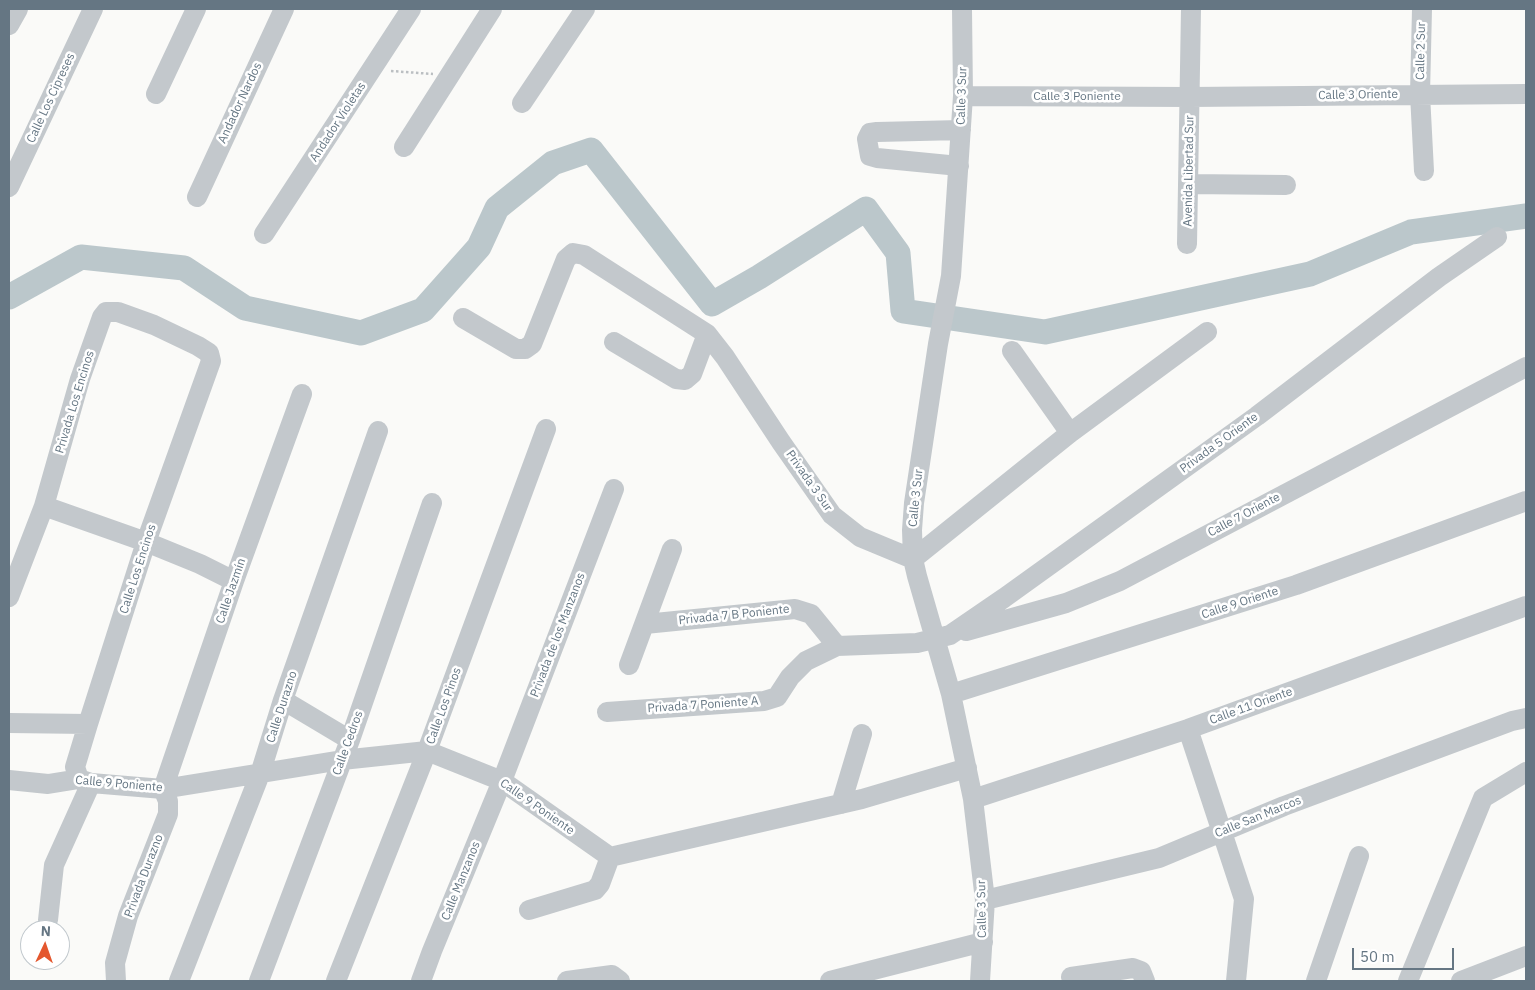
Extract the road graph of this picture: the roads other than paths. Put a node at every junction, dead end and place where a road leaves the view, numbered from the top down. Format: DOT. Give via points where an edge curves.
graph roads {
  1 [pos="18,9"];
  2 [pos="93,9"];
  3 [pos="196,9"];
  4 [pos="284,9"];
  5 [pos="411,9"];
  6 [pos="492,9"];
  7 [pos="585,9"];
  8 [pos="962,9"];
  9 [pos="1191,9"];
  10 [pos="1422,9"];
  11 [pos="9,26"];
  12 [pos="156,94"];
  13 [pos="1420,94"];
  14 [pos="1526,94"];
  15 [pos="963,96"];
  16 [pos="1190,98"];
  17 [pos="522,104"];
  18 [pos="961,130"];
  19 [pos="404,147"];
  20 [pos="959,166"];
  21 [pos="1424,171"];
  22 [pos="1188,184"];
  23 [pos="1286,185"];
  24 [pos="9,188"];
  25 [pos="197,197"];
  26 [pos="264,234"];
  27 [pos="1497,237"];
  28 [pos="1187,244"];
  29 [pos="463,318"];
  30 [pos="1207,332"];
  31 [pos="707,334"];
  32 [pos="614,342"];
  33 [pos="1012,351"];
  34 [pos="211,361"];
  35 [pos="1526,367"];
  36 [pos="302,394"];
  37 [pos="546,429"];
  38 [pos="378,430"];
  39 [pos="1070,433"];
  40 [pos="614,489"];
  41 [pos="1526,501"];
  42 [pos="432,503"];
  43 [pos="44,506"];
  44 [pos="146,542"];
  45 [pos="672,549"];
  46 [pos="913,559"];
  47 [pos="234,581"];
  48 [pos="9,597"];
  49 [pos="1526,606"];
  50 [pos="645,624"];
  51 [pos="943,637"];
  52 [pos="837,646"];
  53 [pos="629,665"];
  54 [pos="951,694"];
  55 [pos="283,700"];
  56 [pos="607,712"];
  57 [pos="1526,718"];
  58 [pos="9,723"];
  59 [pos="88,724"];
  60 [pos="1188,729"];
  61 [pos="862,734"];
  62 [pos="350,740"];
  63 [pos="427,752"];
  64 [pos="342,760"];
  65 [pos="967,768"];
  66 [pos="1526,772"];
  67 [pos="260,774"];
  68 [pos="9,780"];
  69 [pos="85,781"];
  70 [pos="502,781"];
  71 [pos="164,789"];
  72 [pos="973,799"];
  73 [pos="841,804"];
  74 [pos="1221,832"];
  75 [pos="1359,856"];
  76 [pos="610,857"];
  77 [pos="985,900"];
  78 [pos="529,910"];
  79 [pos="48,920"];
  80 [pos="983,942"];
  81 [pos="1526,956"];
  82 [pos="116,972"];
  83 [pos="1487,976"];
  84 [pos="1071,977"];
  85 [pos="179,981"];
  86 [pos="258,981"];
  87 [pos="336,981"];
  88 [pos="421,981"];
  89 [pos="567,981"];
  90 [pos="620,981"];
  91 [pos="830,981"];
  92 [pos="980,981"];
  93 [pos="1145,981"];
  94 [pos="1236,981"];
  95 [pos="1316,981"];
  96 [pos="1408,981"];
  97 [pos="1461,981"];
  1 -- 11 [label="street"];
  2 -- 24 [label="street, Calle Los Cipreses"];
  3 -- 12 [label="street"];
  4 -- 25 [label="street, Andador Nardos"];
  5 -- 26 [label="street, Andador Violetas"];
  6 -- 19 [label="street"];
  7 -- 17 [label="street"];
  8 -- 15 [label="street, Calle 3 Sur"];
  9 -- 16 [label="street, Avenida Libertad Sur"];
  10 -- 13 [label="street, Calle 2 Sur"];
  13 -- 14 [label="street, Calle 3 Oriente"];
  13 -- 16 [label="street, Calle 3 Oriente"];
  13 -- 21 [label="street, Calle 2 Sur"];
  15 -- 16 [label="street, Calle 3 Poniente"];
  15 -- 18 [label="street, Calle 3 Sur"];
  16 -- 22 [label="street, Avenida Libertad Sur"];
  18 -- 20 [label="street, Calle 3 Sur"];
  18 -- 20 [label="street" via="877,132 870,133 867,139 870,156"];
  20 -- 46 [label="street, Calle 3 Sur" via="951,276 914,503"];
  22 -- 23 [label="street"];
  22 -- 28 [label="street, Avenida Libertad Sur"];
  27 -- 51 [label="street, Privada 5 Oriente" via="1004,598"];
  29 -- 31 [label="street, Privada 3 Sur" via="516,349 525,349 532,344 566,259 573,253 584,255"];
  30 -- 39 [label="street"];
  31 -- 32 [label="street" via="692,374 685,380 676,379"];
  31 -- 46 [label="street, Privada 3 Sur" via="832,514 860,537"];
  33 -- 39 [label="street"];
  34 -- 43 [label="street, Privada Los Encinos" via="209,353 198,346 154,325 118,312 106,312 80,379"];
  34 -- 44 [label="street, Calle Los Encinos"];
  35 -- 51 [label="street, Calle 7 Oriente" via="1120,581 1066,603"];
  36 -- 47 [label="street, Calle Jazmín"];
  37 -- 63 [label="street, Calle Los Pinos"];
  38 -- 55 [label="street, Calle Durazno"];
  39 -- 46 [label="street"];
  40 -- 70 [label="street, Privada de los Manzanos"];
  41 -- 54 [label="street, Calle 9 Oriente" via="1296,585"];
  42 -- 62 [label="street, Calle Cedros"];
  43 -- 44 [label="street"];
  43 -- 48 [label="street"];
  44 -- 47 [label="street"];
  44 -- 59 [label="street, Calle Los Encinos"];
  45 -- 50 [label="street"];
  46 -- 51 [label="street, Calle 3 Sur"];
  47 -- 71 [label="street, Calle Jazmín"];
  49 -- 60 [label="street, Calle 11 Oriente"];
  50 -- 52 [label="street, Privada 7 B Poniente" via="795,609 811,614"];
  50 -- 53 [label="street"];
  51 -- 52 [label="street, Calle 7 Oriente" via="917,642"];
  51 -- 54 [label="street, Calle 3 Sur"];
  52 -- 56 [label="street, Privada 7 Poniente A" via="806,661 790,677 778,697 764,701"];
  54 -- 65 [label="street, Calle 3 Sur"];
  55 -- 62 [label="street"];
  55 -- 67 [label="street, Calle Durazno"];
  57 -- 74 [label="street, Calle San Marcos"];
  58 -- 59 [label="street"];
  59 -- 69 [label="street, Calle Los Encinos" via="75,767"];
  60 -- 72 [label="street, Calle 11 Oriente"];
  60 -- 74 [label="street"];
  61 -- 73 [label="street"];
  62 -- 64 [label="street, Calle Cedros"];
  63 -- 64 [label="street, Calle 9 Poniente"];
  63 -- 70 [label="street, Calle 9 Poniente"];
  63 -- 87 [label="street, Calle Los Pinos"];
  64 -- 67 [label="street, Calle 9 Poniente"];
  64 -- 86 [label="street, Calle Cedros"];
  65 -- 72 [label="street, Calle 3 Sur"];
  65 -- 73 [label="street"];
  66 -- 96 [label="street" via="1482,798"];
  67 -- 71 [label="street, Calle 9 Poniente"];
  67 -- 85 [label="street, Calle Durazno"];
  68 -- 69 [label="street, Calle 9 Poniente" via="48,784"];
  69 -- 71 [label="street, Calle 9 Poniente"];
  69 -- 79 [label="street" via="54,865"];
  70 -- 76 [label="street, Calle 9 Poniente"];
  70 -- 88 [label="street, Calle Manzanos"];
  71 -- 82 [label="street, Privada Durazno" via="168,814 128,916"];
  72 -- 77 [label="street, Calle 3 Sur"];
  73 -- 76 [label="street"];
  74 -- 77 [label="street, Calle San Marcos" via="1159,858"];
  74 -- 94 [label="street" via="1244,899"];
  75 -- 95 [label="street"];
  76 -- 78 [label="street" via="595,890"];
  77 -- 80 [label="street, Calle 3 Sur"];
  80 -- 91 [label="street"];
  80 -- 92 [label="street, Calle 3 Sur"];
  81 -- 83 [label="street"];
  83 -- 97 [label="street"];
  84 -- 93 [label="street" via="1133,968 1141,971"];
  89 -- 90 [label="street" via="612,975"];
}
